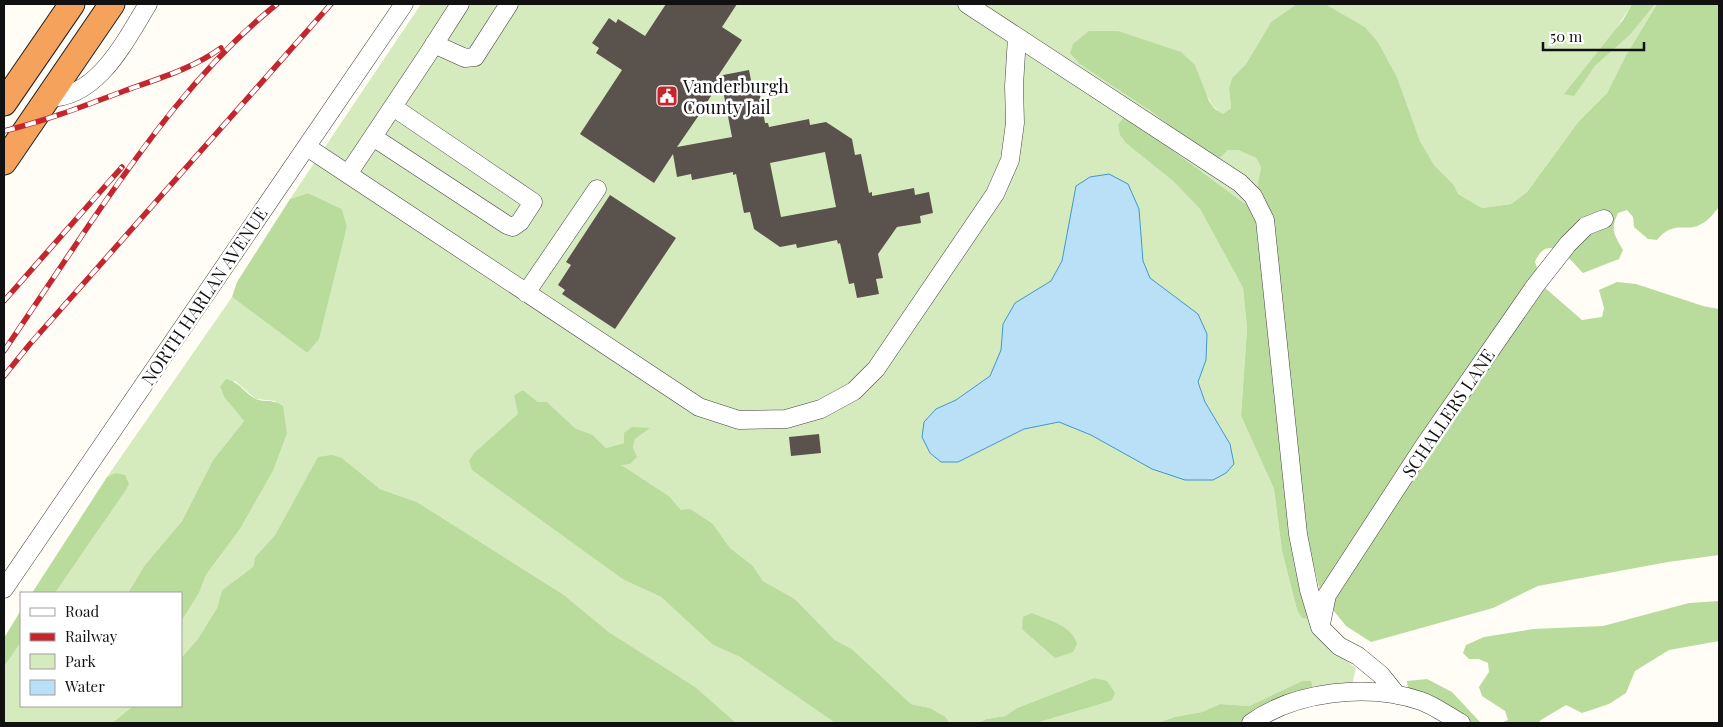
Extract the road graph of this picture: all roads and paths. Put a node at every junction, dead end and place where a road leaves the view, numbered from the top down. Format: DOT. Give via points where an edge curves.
graph roads {
  1 [pos="72,4"];
  2 [pos="112,4"];
  3 [pos="148,4"];
  4 [pos="404,4"];
  5 [pos="460,4"];
  6 [pos="509,4"];
  7 [pos="967,4"];
  8 [pos="1017,37"];
  9 [pos="434,44"];
  10 [pos="48,98"];
  11 [pos="4,103"];
  12 [pos="393,107"];
  13 [pos="373,137"];
  14 [pos="307,147"];
  15 [pos="4,162"];
  16 [pos="348,174"];
  17 [pos="597,189"];
  18 [pos="1604,219"];
  19 [pos="526,292"];
  20 [pos="4,589"];
  21 [pos="1320,627"];
  22 [pos="1398,695"];
  23 [pos="1251,723"];
  24 [pos="1461,723"];
  1 -- 11 [label="highway"];
  2 -- 10 [label="highway"];
  3 -- 10 [label="street" via="121,47 94,79 75,93"];
  4 -- 14 [label="street, NORTH HARLAN AVENUE"];
  5 -- 9 [label="street"];
  6 -- 9 [label="street" via="475,57 465,58"];
  7 -- 8 [label="street"];
  8 -- 19 [label="street" via="1015,123 1010,160 996,194 876,369 854,391 821,409 786,419 738,420 699,407"];
  8 -- 21 [label="street" via="1240,183 1253,196 1265,220 1298,534"];
  9 -- 12 [label="street"];
  10 -- 15 [label="highway"];
  12 -- 13 [label="street"];
  12 -- 13 [label="street" via="533,202 520,222 513,227 507,225"];
  13 -- 16 [label="street"];
  14 -- 16 [label="street"];
  14 -- 20 [label="street, NORTH HARLAN AVENUE"];
  16 -- 19 [label="street"];
  17 -- 19 [label="street"];
  18 -- 21 [label="street, SCHALLERS LANE" via="1586,226 1568,244 1518,310 1327,595"];
  21 -- 22 [label="street" via="1339,646 1358,656 1381,675"];
  22 -- 23 [label="street" via="1377,692 1327,695 1271,711"];
  22 -- 24 [label="street" via="1422,701"];
}
